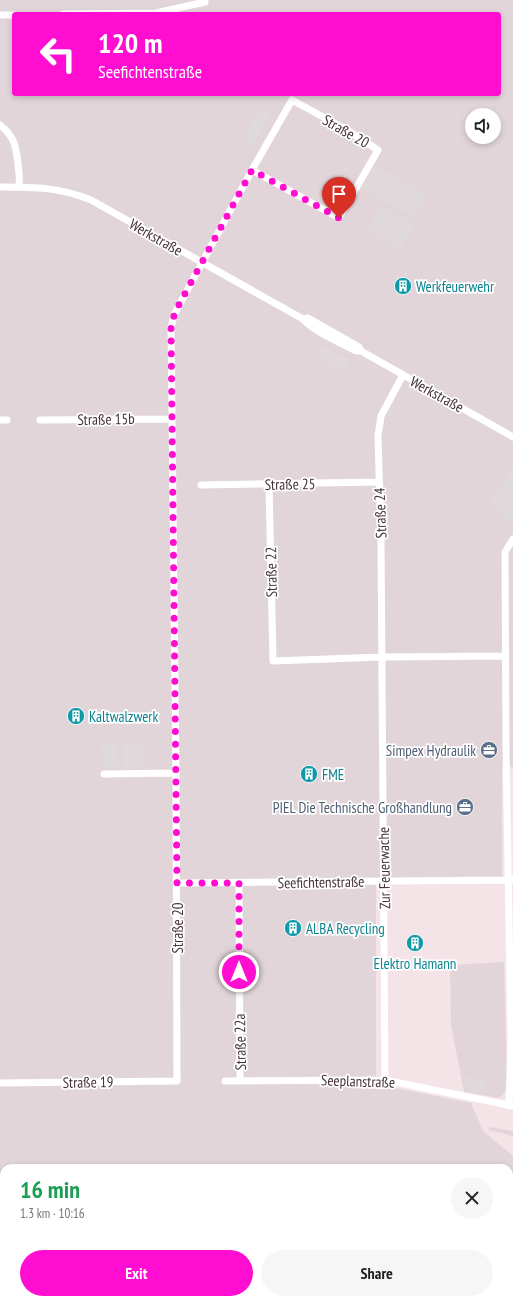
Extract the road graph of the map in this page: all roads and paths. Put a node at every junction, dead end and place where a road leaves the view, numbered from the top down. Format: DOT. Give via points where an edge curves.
graph roads {
  1 [pos="205,2"];
  2 [pos="160,12"];
  3 [pos="0,15"];
  4 [pos="12,15"];
  5 [pos="0,125"];
  6 [pos="252,170"];
  7 [pos="0,187"];
  8 [pos="19,187"];
  9 [pos="202,262"];
  10 [pos="403,375"];
  11 [pos="172,419"];
  12 [pos="40,420"];
  13 [pos="513,437"];
  14 [pos="379,482"];
  15 [pos="269,484"];
  16 [pos="201,485"];
  17 [pos="513,539"];
  18 [pos="505,656"];
  19 [pos="382,657"];
  20 [pos="176,773"];
  21 [pos="104,774"];
  22 [pos="510,879"];
  23 [pos="384,881"];
  24 [pos="177,883"];
  25 [pos="239,883"];
  26 [pos="512,1043"];
  27 [pos="385,1080"];
  28 [pos="177,1081"];
  29 [pos="225,1081"];
  30 [pos="240,1081"];
  31 [pos="0,1083"];
  32 [pos="511,1106"];
  1 -- 2 [label="street"];
  3 -- 4 [label="street"];
  5 -- 8 [label="street" via="9,133 18,153"];
  6 -- 6 [label="street, Straße 20" via="339,218 378,150 292,100"];
  6 -- 9 [label="street, Straße 20"];
  7 -- 8 [label="street, Werkstraße"];
  8 -- 9 [label="street, Werkstraße" via="55,189 92,200"];
  9 -- 10 [label="street, Werkstraße" via="303,318 323,333"];
  9 -- 11 [label="street, Straße 20" via="175,312 171,327"];
  10 -- 13 [label="street, Werkstraße"];
  10 -- 14 [label="street, Straße 24" via="381,416 378,436"];
  11 -- 12 [label="street, Straße 15b"];
  11 -- 20 [label="street, Straße 20"];
  14 -- 15 [label="street, Straße 25"];
  14 -- 19 [label="street, Straße 24"];
  15 -- 16 [label="street, Straße 25"];
  15 -- 19 [label="street, Straße 22" via="272,660"];
  17 -- 18 [label="street" via="505,552"];
  18 -- 19 [label="street"];
  18 -- 22 [label="street"];
  19 -- 23 [label="street, Zur Feuerwache"];
  20 -- 21 [label="street"];
  20 -- 24 [label="street, Straße 20"];
  22 -- 23 [label="street, Seefichtenstraße"];
  22 -- 26 [label="street"];
  23 -- 25 [label="street, Seefichtenstraße"];
  23 -- 27 [label="street, Zur Feuerwache"];
  24 -- 25 [label="street, Seefichtenstraße"];
  24 -- 28 [label="street, Straße 20"];
  25 -- 30 [label="street, Straße 22a"];
  26 -- 32 [label="street"];
  27 -- 30 [label="street, Seeplanstraße"];
  27 -- 32 [label="street, Seeplanstraße"];
  28 -- 31 [label="street, Straße 19"];
  29 -- 30 [label="street, Seeplanstraße"];
}
